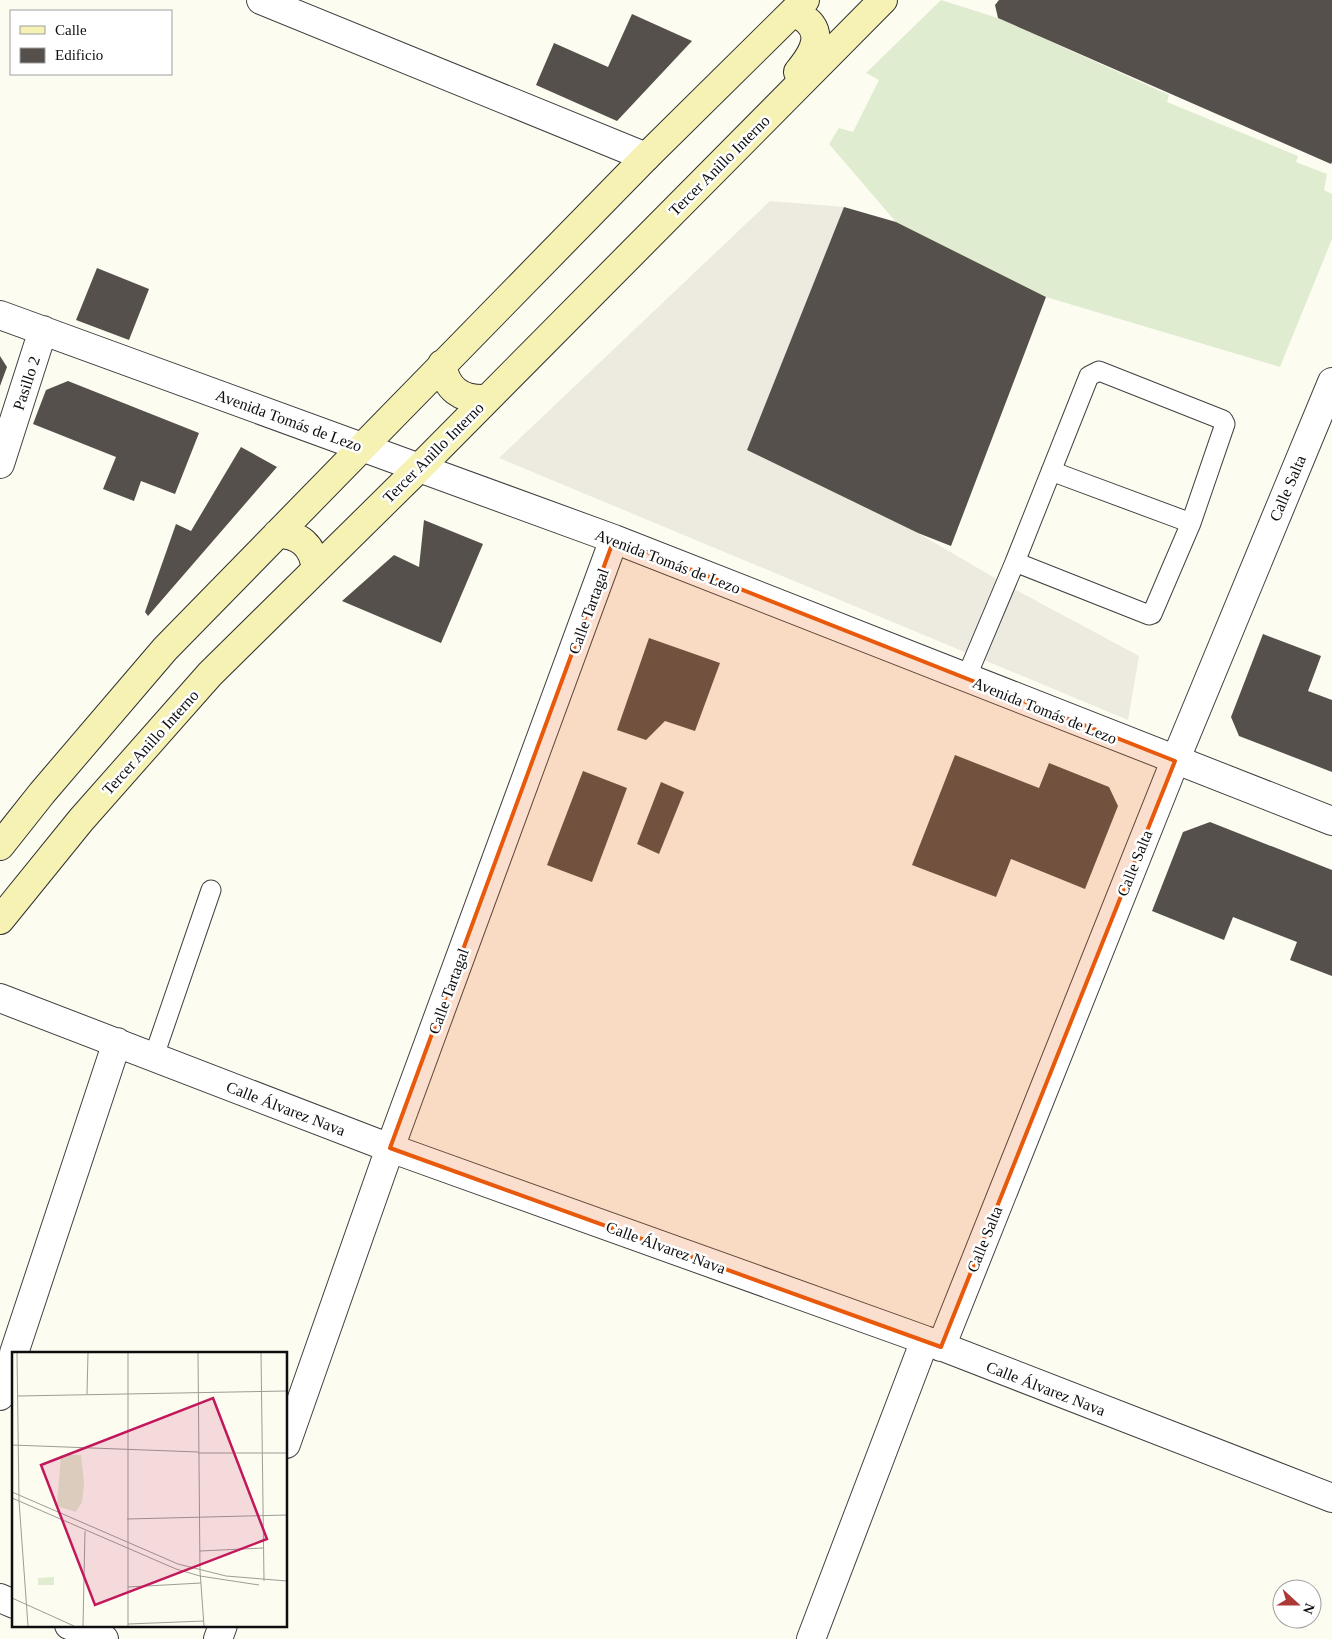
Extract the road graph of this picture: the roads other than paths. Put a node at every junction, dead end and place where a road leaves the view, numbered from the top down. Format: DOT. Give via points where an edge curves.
graph roads {
  1 [pos="261,0"];
  2 [pos="879,1"];
  3 [pos="799,6"];
  4 [pos="646,157"];
  5 [pos="707,177"];
  6 [pos="0,314"];
  7 [pos="43,330"];
  8 [pos="442,364"];
  9 [pos="1332,382"];
  10 [pos="486,399"];
  11 [pos="361,446"];
  12 [pos="0,464"];
  13 [pos="419,468"];
  14 [pos="1051,471"];
  15 [pos="1191,522"];
  16 [pos="276,534"];
  17 [pos="614,539"];
  18 [pos="1015,562"];
  19 [pos="316,570"];
  20 [pos="966,678"];
  21 [pos="1175,761"];
  22 [pos="1332,821"];
  23 [pos="0,846"];
  24 [pos="212,890"];
  25 [pos="0,920"];
  26 [pos="0,998"];
  27 [pos="117,1042"];
  28 [pos="154,1056"];
  29 [pos="390,1148"];
  30 [pos="933,1343"];
  31 [pos="15,1352"];
  32 [pos="12,1360"];
  33 [pos="0,1396"];
  34 [pos="288,1438"];
  35 [pos="1332,1498"];
  36 [pos="0,1598"];
  37 [pos="12,1603"];
  38 [pos="72,1626"];
  39 [pos="223,1626"];
  40 [pos="104,1639"];
  41 [pos="218,1639"];
  42 [pos="811,1639"];
  1 -- 4 [label="street"];
  2 -- 5 [label="main road, Tercer Anillo Interno"];
  3 -- 4 [label="main road"];
  3 -- 5 [label="main road" via="817,38 812,55"];
  4 -- 8 [label="main road"];
  5 -- 10 [label="main road, Tercer Anillo Interno"];
  6 -- 7 [label="street, Avenida Tomás de Lezo"];
  7 -- 11 [label="street, Avenida Tomás de Lezo"];
  7 -- 12 [label="street, Pasillo 2"];
  8 -- 10 [label="main road" via="448,384 456,392 465,398"];
  8 -- 11 [label="main road"];
  9 -- 21 [label="street, Calle Salta"];
  10 -- 13 [label="main road, Tercer Anillo Interno"];
  11 -- 13 [label="street, Avenida Tomás de Lezo"];
  11 -- 16 [label="main road"];
  13 -- 17 [label="street, Avenida Tomás de Lezo"];
  13 -- 19 [label="main road, Tercer Anillo Interno"];
  14 -- 15 [label="lane"];
  14 -- 15 [label="lane" via="1089,376 1099,371 1223,420 1225,429"];
  14 -- 18 [label="lane"];
  15 -- 18 [label="lane" via="1149,615"];
  16 -- 19 [label="main road" via="300,538 315,557"];
  16 -- 23 [label="main road" via="165,649"];
  17 -- 20 [label="street, Avenida Tomás de Lezo"];
  17 -- 29 [label="street, Calle Tartagal"];
  18 -- 20 [label="lane"];
  19 -- 25 [label="main road, Tercer Anillo Interno" via="210,674 80,820"];
  20 -- 21 [label="street, Avenida Tomás de Lezo"];
  21 -- 22 [label="street, Avenida Tomás de Lezo"];
  21 -- 30 [label="street, Calle Salta"];
  24 -- 28 [label="lane"];
  26 -- 27 [label="street, Calle Álvarez Nava"];
  27 -- 28 [label="street, Calle Álvarez Nava"];
  27 -- 31 [label="street"];
  28 -- 29 [label="street, Calle Álvarez Nava"];
  29 -- 30 [label="street, Calle Álvarez Nava"];
  29 -- 34 [label="street, Calle Tartagal"];
  30 -- 35 [label="street, Calle Álvarez Nava"];
  30 -- 42 [label="street, Calle Salta"];
  32 -- 33 [label="street"];
  36 -- 37 [label="street"];
  38 -- 40 [label="street"];
  39 -- 41 [label="street"];
}
